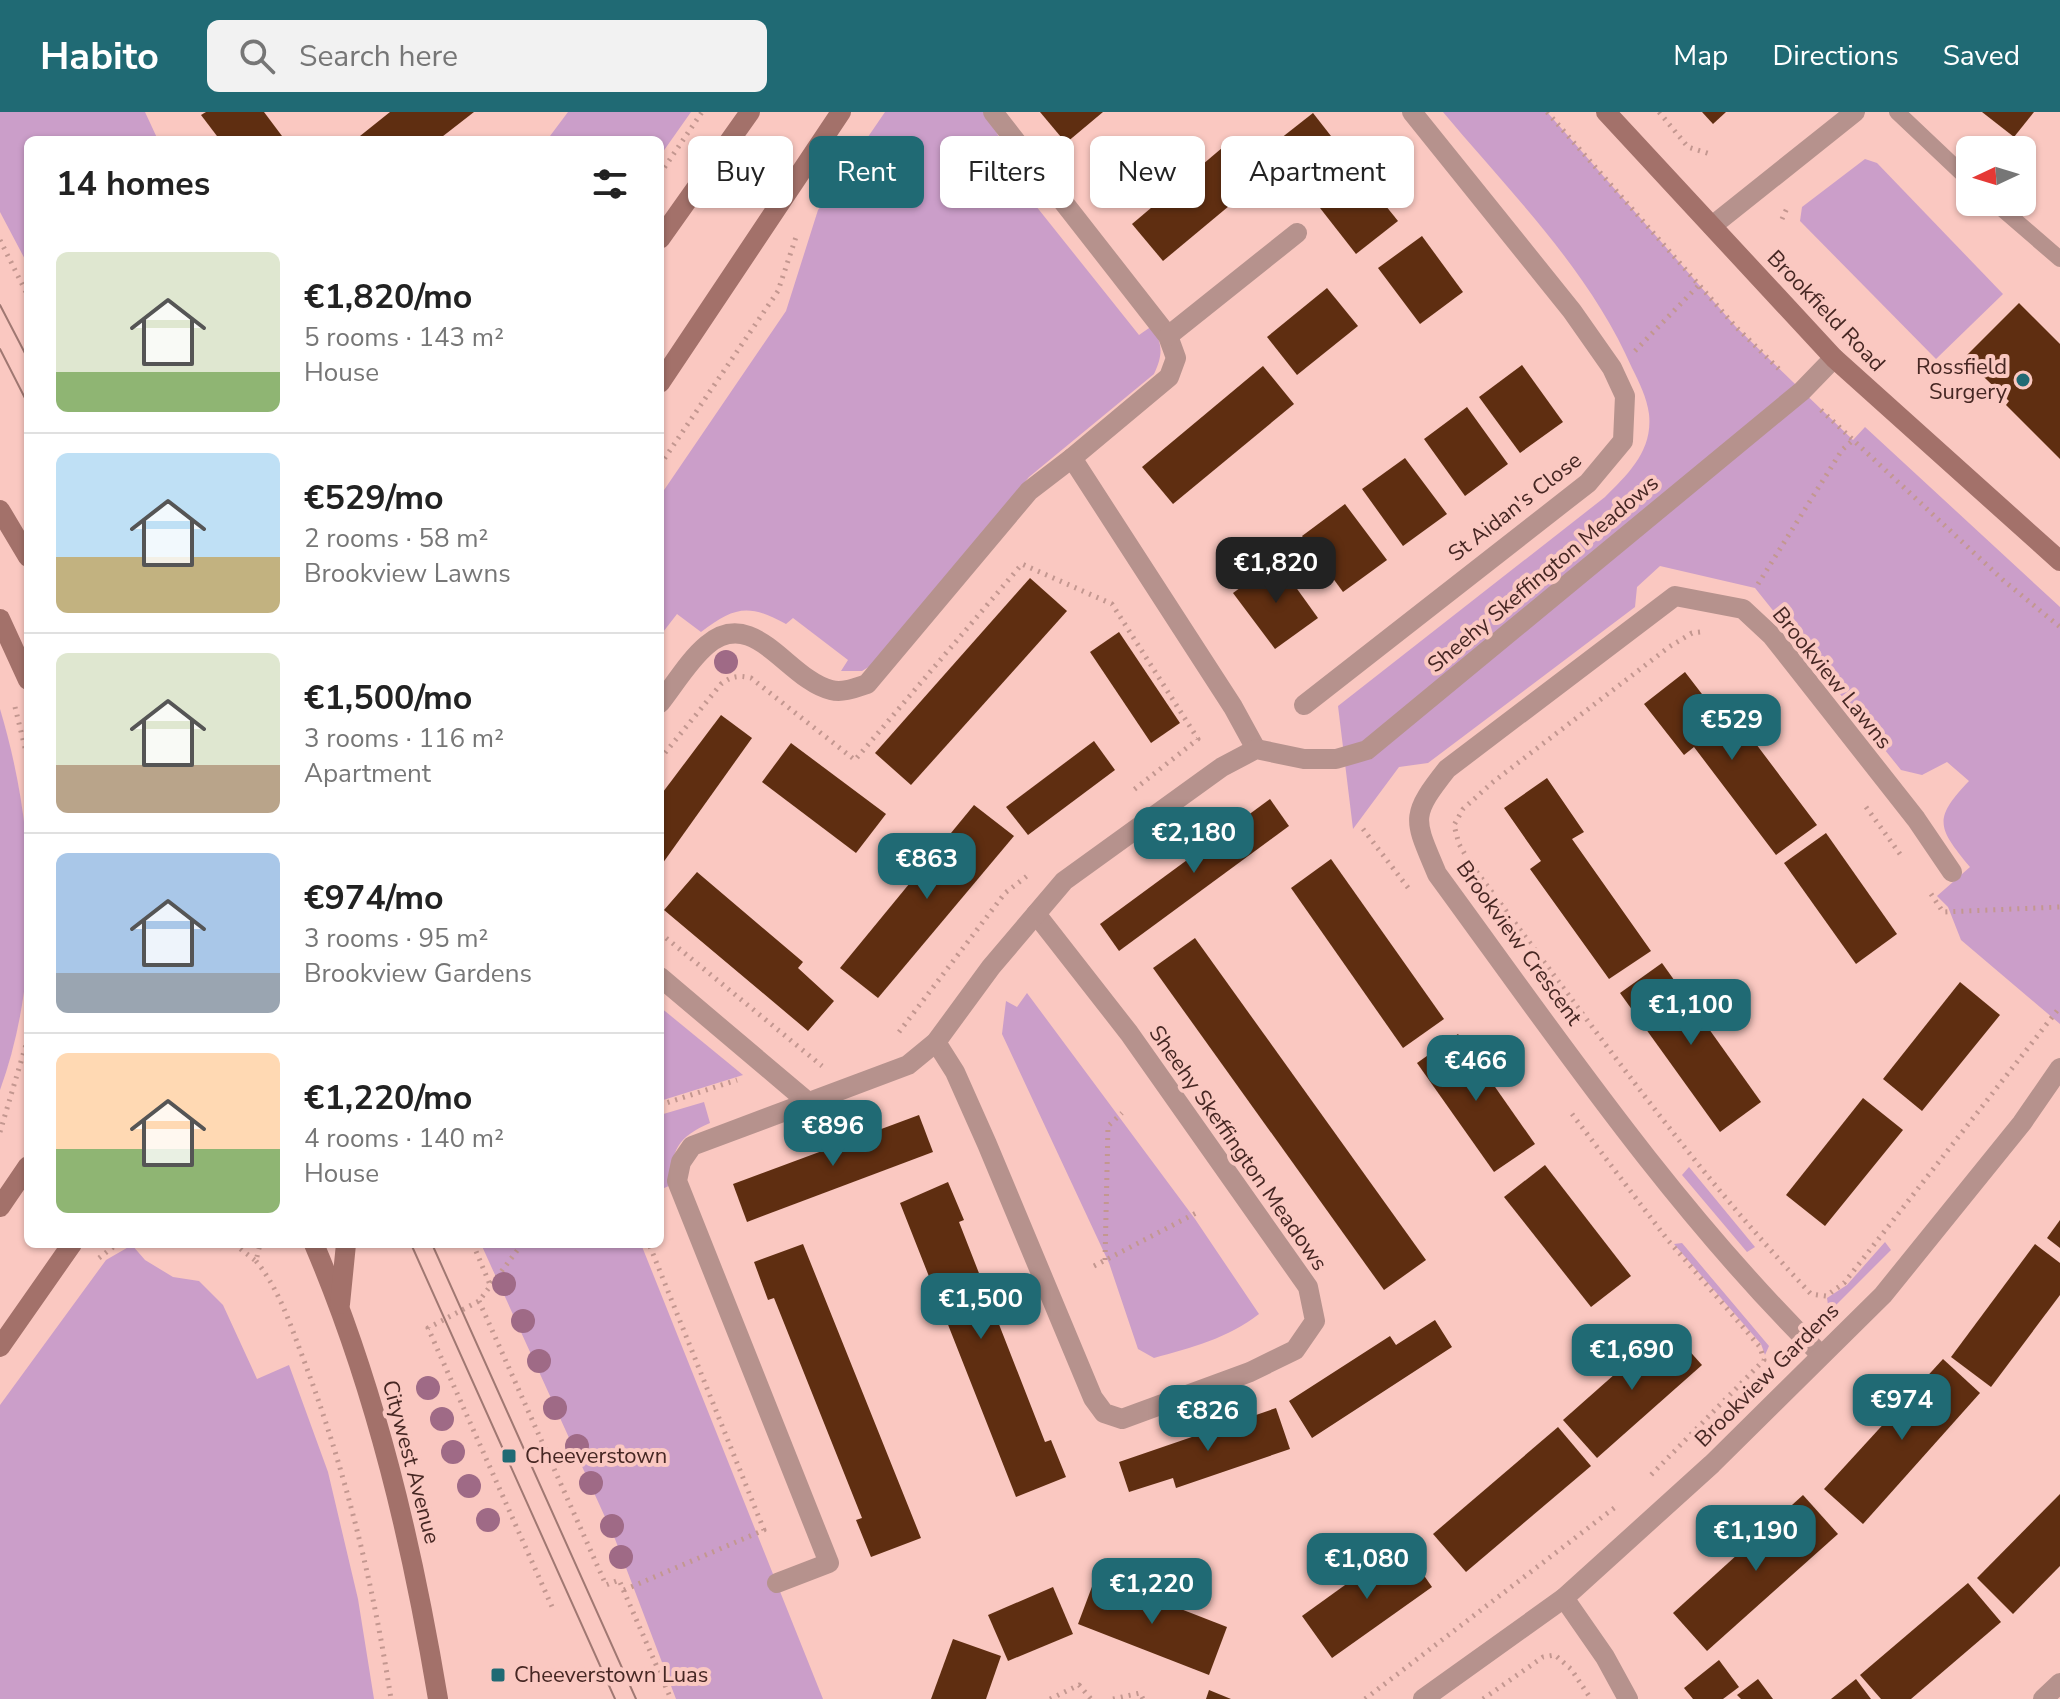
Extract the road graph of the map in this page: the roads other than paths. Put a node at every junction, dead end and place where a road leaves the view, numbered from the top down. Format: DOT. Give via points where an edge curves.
graph roads {
  1 [pos="750,112"];
  2 [pos="841,112"];
  3 [pos="993,112"];
  4 [pos="1412,112"];
  5 [pos="1606,112"];
  6 [pos="1855,112"];
  7 [pos="1897,112"];
  8 [pos="1956,168"];
  9 [pos="2010,216"];
  10 [pos="1712,226"];
  11 [pos="664,233"];
  12 [pos="1297,233"];
  13 [pos="2060,259"];
  14 [pos="1168,336"];
  15 [pos="1834,358"];
  16 [pos="664,377"];
  17 [pos="1072,458"];
  18 [pos="0,510"];
  19 [pos="24,550"];
  20 [pos="2060,561"];
  21 [pos="0,619"];
  22 [pos="24,671"];
  23 [pos="1563,683"];
  24 [pos="664,698"];
  25 [pos="1304,705"];
  26 [pos="1256,749"];
  27 [pos="1952,872"];
  28 [pos="1036,914"];
  29 [pos="664,980"];
  30 [pos="936,1042"];
  31 [pos="2060,1068"];
  32 [pos="809,1103"];
  33 [pos="24,1168"];
  34 [pos="0,1207"];
  35 [pos="69,1248"];
  36 [pos="346,1248"];
  37 [pos="318,1253"];
  38 [pos="340,1307"];
  39 [pos="0,1347"];
  40 [pos="1820,1354"];
  41 [pos="777,1583"];
  42 [pos="1564,1598"];
  43 [pos="2060,1683"];
  44 [pos="438,1699"];
  45 [pos="1423,1699"];
  46 [pos="1628,1699"];
  47 [pos="2043,1699"];
  1 -- 11 [label="main road"];
  2 -- 16 [label="main road"];
  3 -- 14 [label="street"];
  4 -- 25 [label="street, St Aidan's Close" via="1612,368 1625,396 1623,441 1588,483"];
  5 -- 10 [label="main road, Brookfield Road"];
  6 -- 10 [label="street"];
  7 -- 8 [label="lane"];
  9 -- 13 [label="lane"];
  10 -- 15 [label="main road, Brookfield Road"];
  12 -- 14 [label="street"];
  14 -- 17 [label="street" via="1176,358 1169,377"];
  15 -- 20 [label="main road, Brookfield Road"];
  15 -- 26 [label="street, Sheehy Skeffington Meadows" via="1802,391 1367,750 1336,759 1304,759"];
  17 -- 24 [label="street" via="1029,491 867,684 831,690 744,633 726,633 707,645"];
  17 -- 26 [label="street"];
  18 -- 19 [label="main road"];
  21 -- 22 [label="main road"];
  23 -- 27 [label="street, Brookview Lawns" via="1675,596 1743,609 1772,636"];
  23 -- 40 [label="street, Brookview Crescent" via="1447,769 1421,803 1418,830 1437,874 1643,1152 1769,1303"];
  26 -- 28 [label="street" via="1091,858"];
  28 -- 30 [label="street"];
  28 -- 30 [label="street, Sheehy Skeffington Meadows" via="1129,1033 1308,1287 1315,1321 1295,1350 1122,1419 1104,1413 1093,1398 955,1072"];
  29 -- 32 [label="street"];
  30 -- 32 [label="street" via="908,1065"];
  31 -- 40 [label="street, Brookview Gardens" via="1883,1295"];
  32 -- 41 [label="street" via="692,1146 677,1181 829,1563"];
  33 -- 34 [label="main road"];
  35 -- 39 [label="main road"];
  36 -- 38 [label="main road"];
  37 -- 38 [label="main road, Citywest Avenue"];
  38 -- 44 [label="main road, Citywest Avenue" via="400,1503"];
  40 -- 42 [label="street, Brookview Gardens" via="1712,1464"];
  42 -- 45 [label="street, Brookview Gardens"];
  42 -- 46 [label="street"];
  43 -- 47 [label="street"];
}
